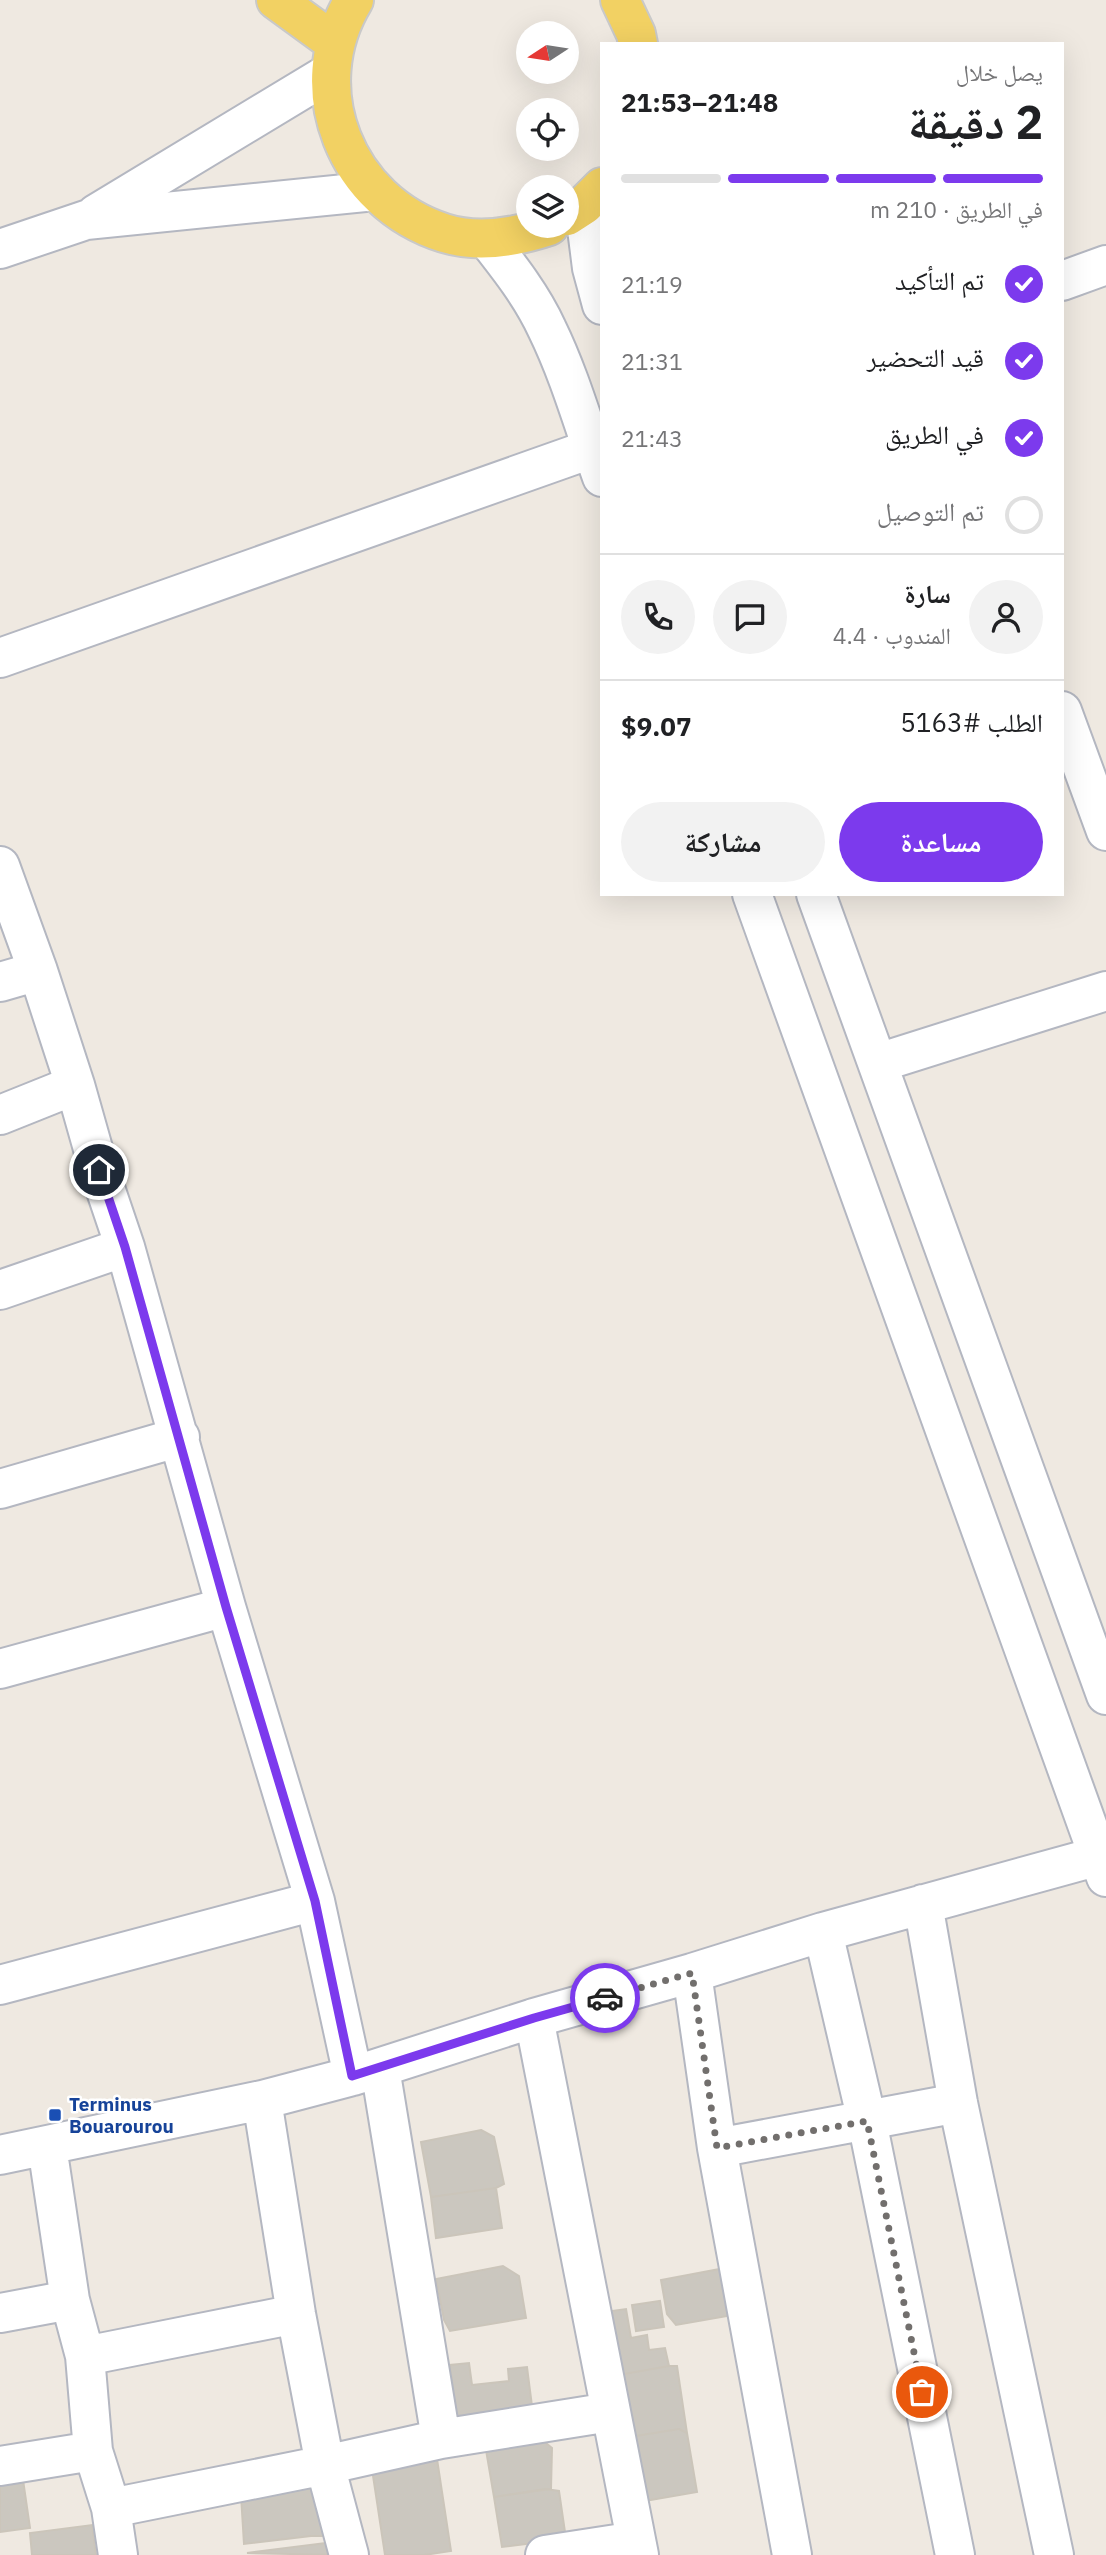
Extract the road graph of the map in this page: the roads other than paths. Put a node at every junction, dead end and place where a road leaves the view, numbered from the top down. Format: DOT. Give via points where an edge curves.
graph roads {
  1 [pos="276,0"];
  2 [pos="354,0"];
  3 [pos="620,0"];
  4 [pos="638,42"];
  5 [pos="333,58"];
  6 [pos="375,191"];
  7 [pos="584,203"];
  8 [pos="86,220"];
  9 [pos="516,236"];
  10 [pos="487,239"];
  11 [pos="0,249"];
  12 [pos="1106,265"];
  13 [pos="1064,280"];
  14 [pos="600,298"];
  15 [pos="599,457"];
  16 [pos="0,658"];
  17 [pos="1064,716"];
  18 [pos="1106,831"];
  19 [pos="0,866"];
  20 [pos="753,896"];
  21 [pos="817,896"];
  22 [pos="38,971"];
  23 [pos="0,982"];
  24 [pos="1106,991"];
  25 [pos="878,1063"];
  26 [pos="75,1085"];
  27 [pos="0,1115"];
  28 [pos="125,1247"];
  29 [pos="0,1290"];
  30 [pos="180,1437"];
  31 [pos="0,1489"];
  32 [pos="226,1607"];
  33 [pos="0,1668"];
  34 [pos="1106,1695"];
  35 [pos="1103,1863"];
  36 [pos="315,1901"];
  37 [pos="923,1904"];
  38 [pos="823,1932"];
  39 [pos="692,1973"];
  40 [pos="0,1985"];
  41 [pos="534,2018"];
  42 [pos="366,2072"];
  43 [pos="262,2100"];
  44 [pos="958,2103"];
  45 [pos="867,2121"];
  46 [pos="47,2146"];
  47 [pos="717,2148"];
  48 [pos="0,2155"];
  49 [pos="70,2300"];
  50 [pos="0,2313"];
  51 [pos="296,2314"];
  52 [pos="85,2356"];
  53 [pos="610,2412"];
  54 [pos="441,2439"];
  55 [pos="93,2451"];
  56 [pos="0,2466"];
  57 [pos="324,2466"];
  58 [pos="111,2508"];
  59 [pos="638,2548"];
  60 [pos="118,2555"];
  61 [pos="349,2555"];
  62 [pos="545,2555"];
  63 [pos="792,2555"];
  64 [pos="955,2555"];
  65 [pos="1054,2555"];
  1 -- 5 [label="main road"];
  2 -- 5 [label="main road"];
  3 -- 4 [label="main road"];
  5 -- 6 [label="main road" via="332,105 340,136 354,165"];
  5 -- 8 [label="street"];
  6 -- 8 [label="street"];
  6 -- 10 [label="main road" via="407,217 446,233"];
  7 -- 14 [label="street"];
  8 -- 11 [label="street"];
  9 -- 10 [label="main road"];
  10 -- 15 [label="street" via="547,327"];
  12 -- 13 [label="street"];
  15 -- 16 [label="street"];
  17 -- 18 [label="street"];
  19 -- 22 [label="street"];
  20 -- 35 [label="street"];
  21 -- 25 [label="street"];
  22 -- 23 [label="street"];
  22 -- 26 [label="street"];
  24 -- 25 [label="street"];
  25 -- 34 [label="street"];
  26 -- 27 [label="street"];
  26 -- 28 [label="street"];
  28 -- 29 [label="street"];
  28 -- 30 [label="street"];
  30 -- 31 [label="street"];
  30 -- 32 [label="street"];
  32 -- 33 [label="street"];
  32 -- 36 [label="street"];
  35 -- 37 [label="street"];
  36 -- 40 [label="street"];
  36 -- 42 [label="street"];
  37 -- 38 [label="street"];
  37 -- 44 [label="street"];
  38 -- 39 [label="street"];
  38 -- 45 [label="street"];
  39 -- 41 [label="street"];
  39 -- 47 [label="street"];
  41 -- 42 [label="street"];
  41 -- 53 [label="street"];
  42 -- 43 [label="street"];
  42 -- 54 [label="street"];
  43 -- 46 [label="street"];
  43 -- 51 [label="street"];
  44 -- 45 [label="street"];
  44 -- 65 [label="street"];
  45 -- 47 [label="street"];
  45 -- 64 [label="street"];
  46 -- 48 [label="street"];
  46 -- 49 [label="street"];
  47 -- 63 [label="street"];
  49 -- 50 [label="street"];
  49 -- 52 [label="street"];
  51 -- 52 [label="street"];
  51 -- 57 [label="street"];
  52 -- 55 [label="street"];
  53 -- 54 [label="street"];
  53 -- 59 [label="street"];
  54 -- 57 [label="street"];
  55 -- 56 [label="street"];
  55 -- 58 [label="street"];
  57 -- 58 [label="street"];
  57 -- 61 [label="street"];
  58 -- 60 [label="street"];
  59 -- 62 [label="street"];
}
